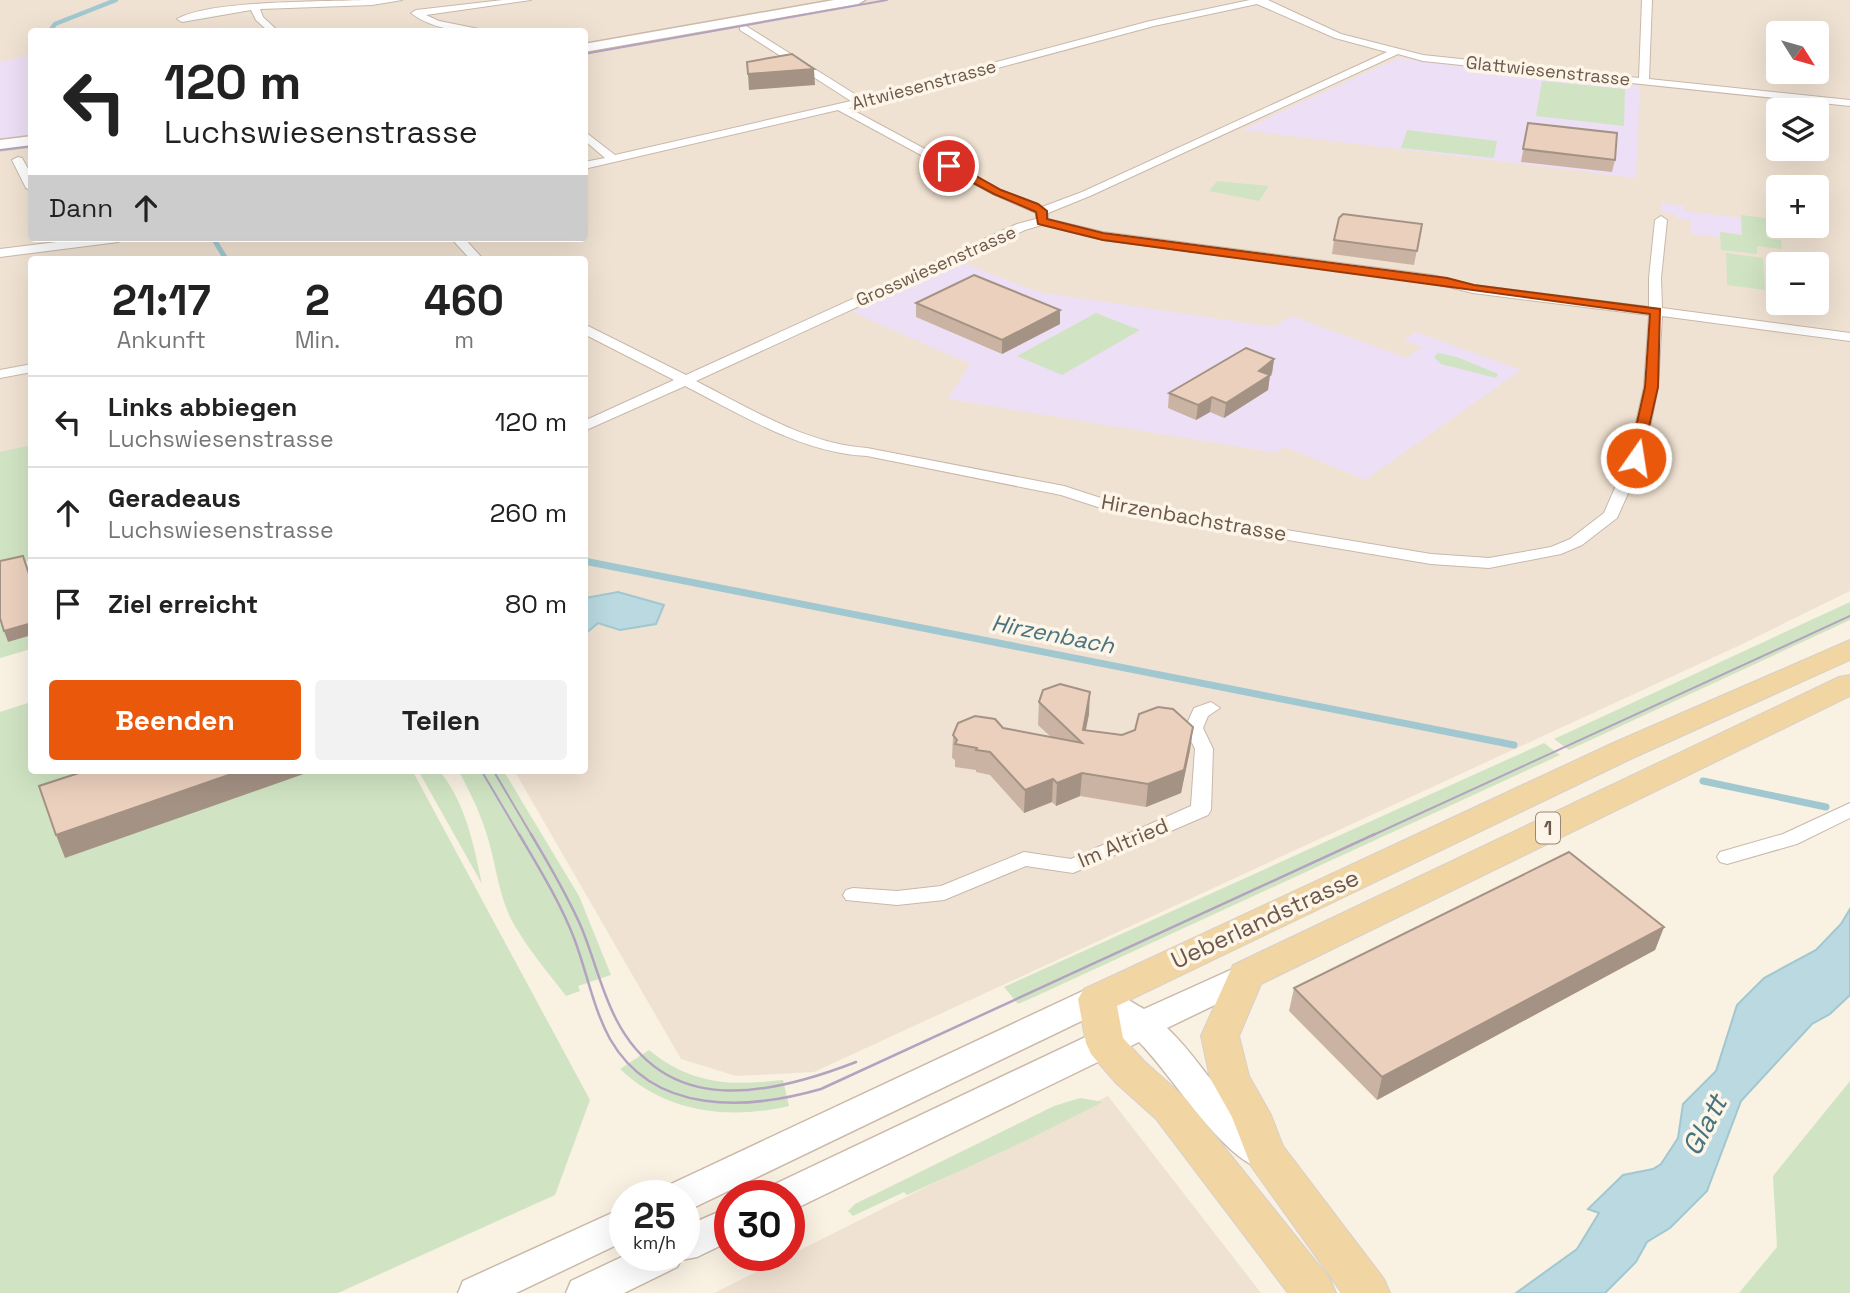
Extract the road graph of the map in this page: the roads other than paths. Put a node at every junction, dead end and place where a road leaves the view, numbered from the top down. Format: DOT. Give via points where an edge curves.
graph roads {
  1 [pos="397,0"];
  2 [pos="526,0"];
  3 [pos="858,0"];
  4 [pos="1259,0"];
  5 [pos="1647,0"];
  6 [pos="254,7"];
  7 [pos="416,13"];
  8 [pos="181,19"];
  9 [pos="743,27"];
  10 [pos="270,28"];
  11 [pos="460,28"];
  12 [pos="588,47"];
  13 [pos="1395,52"];
  14 [pos="1644,81"];
  15 [pos="860,102"];
  16 [pos="1850,103"];
  17 [pos="840,107"];
  18 [pos="588,137"];
  19 [pos="28,142"];
  20 [pos="0,145"];
  21 [pos="613,159"];
  22 [pos="18,160"];
  23 [pos="588,165"];
  24 [pos="28,180"];
  25 [pos="1045,214"];
  26 [pos="1661,220"];
  27 [pos="49,242"];
  28 [pos="461,242"];
  29 [pos="0,253"];
  30 [pos="474,256"];
  31 [pos="1656,311"];
  32 [pos="588,330"];
  33 [pos="1850,337"];
  34 [pos="28,369"];
  35 [pos="0,374"];
  36 [pos="686,380"];
  37 [pos="588,425"];
  38 [pos="1850,649"];
  39 [pos="1850,684"];
  40 [pos="1211,708"];
  41 [pos="1850,810"];
  42 [pos="1727,857"];
  43 [pos="853,895"];
  44 [pos="1246,975"];
  45 [pos="1097,999"];
  46 [pos="1142,1024"];
  47 [pos="1105,1043"];
  48 [pos="1265,1154"];
  49 [pos="700,1187"];
  50 [pos="805,1187"];
  51 [pos="609,1231"];
  52 [pos="631,1271"];
  53 [pos="1363,1286"];
  54 [pos="477,1293"];
  55 [pos="585,1293"];
  56 [pos="1314,1293"];
  1 -- 6 [label="street"];
  1 -- 7 [label="street"];
  2 -- 7 [label="street"];
  3 -- 12 [label="main road"];
  4 -- 13 [label="street, Glattwiesenstrasse" via="1338,36"];
  4 -- 15 [label="street, Altwiesenstrasse" via="1131,29"];
  5 -- 14 [label="street"];
  6 -- 8 [label="street"];
  6 -- 10 [label="street"];
  7 -- 11 [label="street"];
  9 -- 15 [label="street"];
  13 -- 14 [label="street, Glattwiesenstrasse"];
  13 -- 25 [label="street, Grosswiesenstrasse"];
  14 -- 16 [label="street, Glattwiesenstrasse"];
  15 -- 17 [label="street, Altwiesenstrasse"];
  17 -- 21 [label="street, Altwiesenstrasse"];
  17 -- 25 [label="street"];
  18 -- 21 [label="street"];
  19 -- 20 [label="main road"];
  21 -- 23 [label="street, Altwiesenstrasse"];
  22 -- 24 [label="street"];
  25 -- 31 [label="street" via="1103,236"];
  25 -- 36 [label="street, Grosswiesenstrasse"];
  26 -- 31 [label="street, Hirzenbachstrasse"];
  27 -- 29 [label="street"];
  28 -- 30 [label="street"];
  31 -- 33 [label="street"];
  31 -- 36 [label="street, Hirzenbachstrasse" via="1644,422 1636,458 1611,515 1576,542 1489,563 1431,559 1181,517 848,451 771,425"];
  32 -- 36 [label="street, Hirzenbachstrasse"];
  34 -- 35 [label="street"];
  36 -- 37 [label="street, Grosswiesenstrasse"];
  38 -- 45 [label="main road, Ueberlandstrasse / 1" via="1611,756"];
  39 -- 44 [label="main road, Ueberlandstrasse / 1"];
  40 -- 43 [label="street, Im Altried" via="1200,712 1194,728 1204,748 1201,810 1073,866 1024,859 944,893 897,898"];
  41 -- 42 [label="street" via="1790,841"];
  44 -- 46 [label="main road, Ueberlandstrasse"];
  44 -- 48 [label="main road" via="1220,1036 1230,1078 1251,1115"];
  45 -- 46 [label="main road"];
  45 -- 47 [label="main road"];
  45 -- 49 [label="main road, Ueberlandstrasse"];
  46 -- 47 [label="main road, Ueberlandstrasse"];
  46 -- 48 [label="main road" via="1170,1051 1227,1125"];
  47 -- 50 [label="main road, Ueberlandstrasse"];
  47 -- 56 [label="main road" via="1170,1108"];
  48 -- 53 [label="main road"];
  51 -- 54 [label="main road"];
  52 -- 55 [label="main road"];
}
